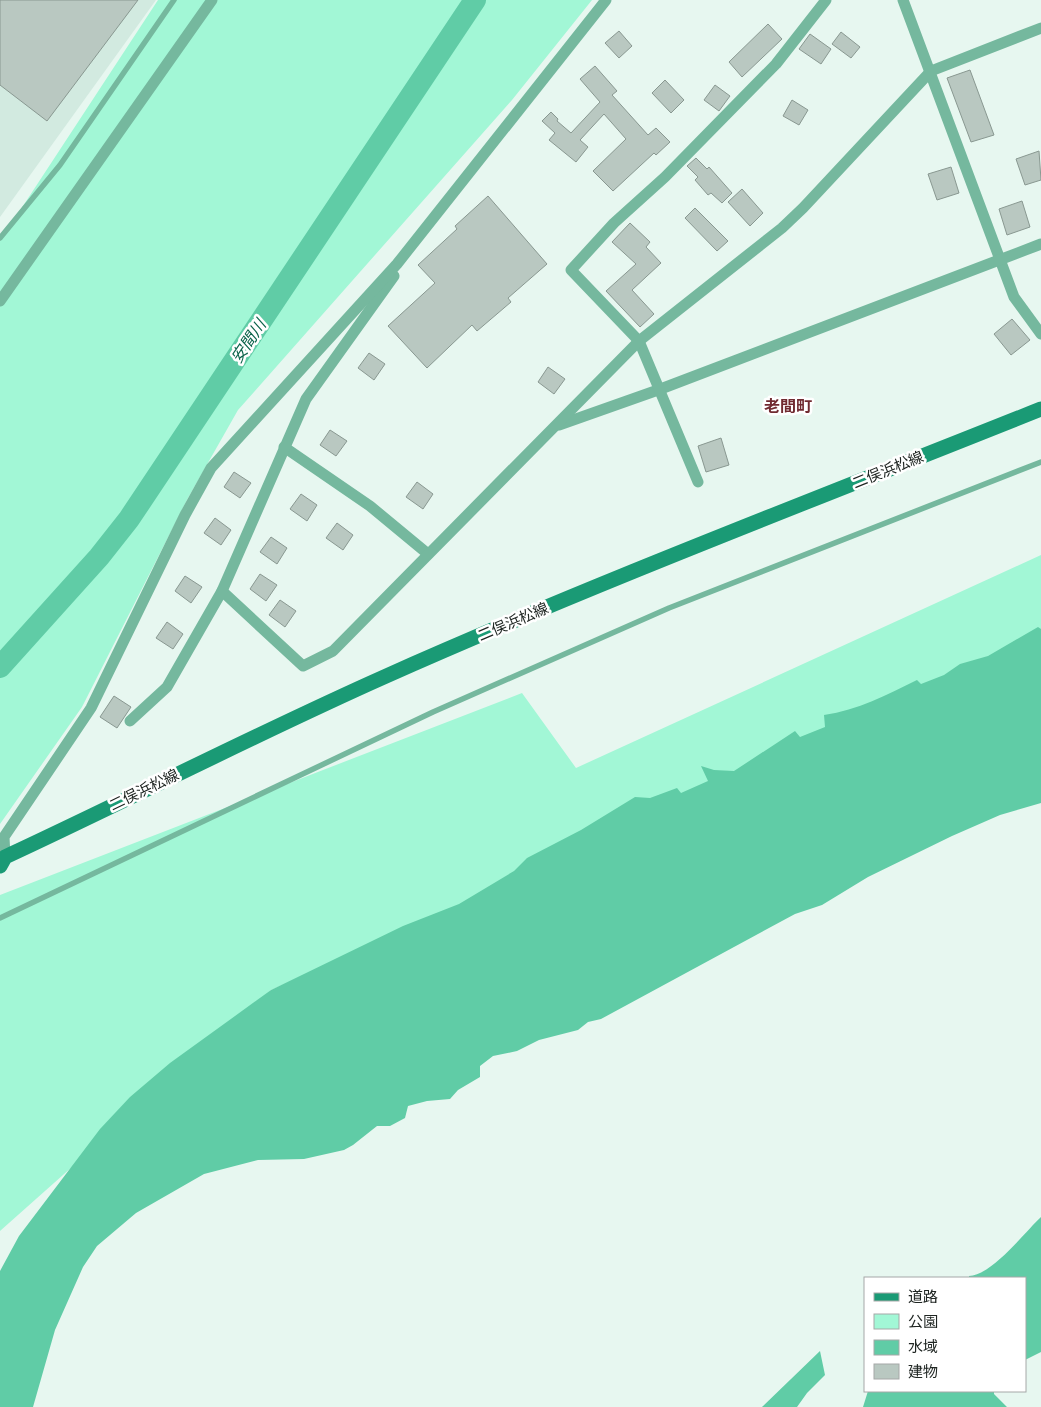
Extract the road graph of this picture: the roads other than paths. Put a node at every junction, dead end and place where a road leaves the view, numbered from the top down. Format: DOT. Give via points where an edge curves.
graph roads {
  1 [pos="174,0"];
  2 [pos="212,0"];
  3 [pos="606,0"];
  4 [pos="826,0"];
  5 [pos="903,0"];
  6 [pos="1041,28"];
  7 [pos="930,71"];
  8 [pos="0,238"];
  9 [pos="414,243"];
  10 [pos="1041,244"];
  11 [pos="1000,259"];
  12 [pos="0,301"];
  13 [pos="1041,334"];
  14 [pos="639,341"];
  15 [pos="658,390"];
  16 [pos="1041,409"];
  17 [pos="555,426"];
  18 [pos="284,447"];
  19 [pos="1041,462"];
  20 [pos="698,482"];
  21 [pos="428,554"];
  22 [pos="222,591"];
  23 [pos="130,721"];
  24 [pos="3,862"];
  25 [pos="0,918"];
  1 -- 8 [label="lane" via="60,165"];
  2 -- 12 [label="street"];
  3 -- 9 [label="street"];
  4 -- 14 [label="street" via="776,64 665,177 614,223 571,270"];
  5 -- 7 [label="street"];
  6 -- 7 [label="street"];
  7 -- 11 [label="street"];
  7 -- 14 [label="street" via="782,228"];
  9 -- 18 [label="street" via="405,261 306,399"];
  9 -- 24 [label="street" via="211,468 91,708 4,837"];
  10 -- 11 [label="street"];
  11 -- 13 [label="street" via="1014,297"];
  11 -- 15 [label="street"];
  14 -- 15 [label="street"];
  14 -- 17 [label="street"];
  15 -- 17 [label="street"];
  15 -- 20 [label="street"];
  16 -- 24 [label="main road, 二俣浜松線" via="512,622 248,739"];
  17 -- 21 [label="street"];
  18 -- 21 [label="street" via="370,506"];
  18 -- 22 [label="street"];
  19 -- 25 [label="lane" via="669,608 433,712"];
  21 -- 22 [label="street" via="333,651 303,666"];
  22 -- 23 [label="street" via="167,687"];
}
